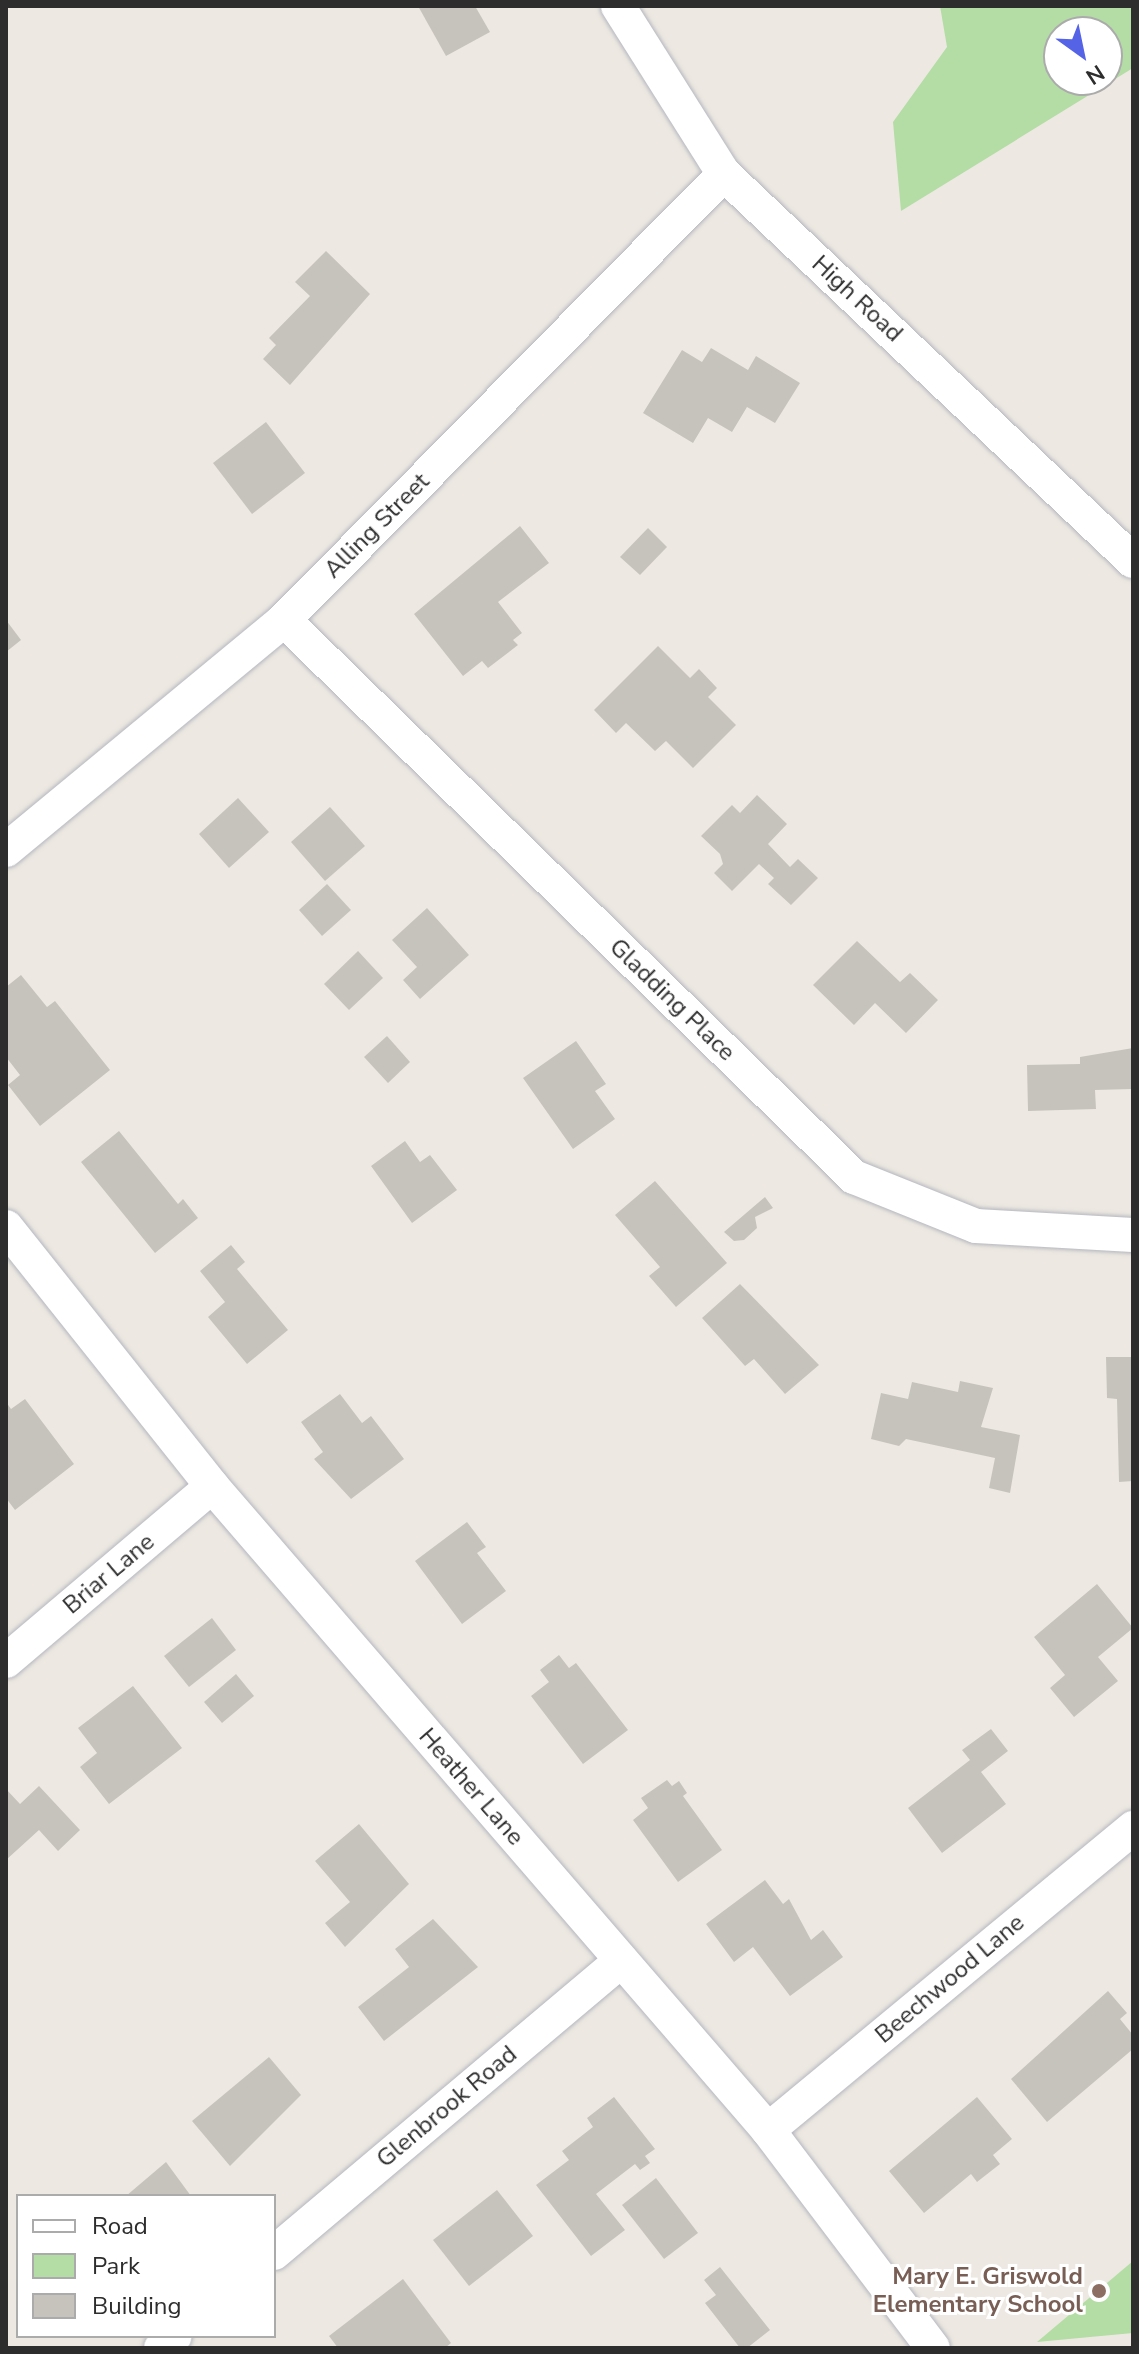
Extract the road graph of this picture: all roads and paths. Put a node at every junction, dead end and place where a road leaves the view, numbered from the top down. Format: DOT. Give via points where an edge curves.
graph roads {
  1 [pos="618,6"];
  2 [pos="724,174"];
  3 [pos="1133,561"];
  4 [pos="284,620"];
  5 [pos="6,850"];
  6 [pos="6,1227"];
  7 [pos="1133,1235"];
  8 [pos="212,1486"];
  9 [pos="6,1661"];
  10 [pos="1133,1828"];
  11 [pos="621,1961"];
  12 [pos="768,2130"];
  13 [pos="276,2251"];
  14 [pos="933,2348"];
  1 -- 2 [label="street, High Road"];
  2 -- 3 [label="street, High Road"];
  2 -- 4 [label="street, Alling Street"];
  4 -- 5 [label="street, Alling Street"];
  4 -- 7 [label="street, Gladding Place" via="854,1177 976,1226"];
  6 -- 8 [label="street, Heather Lane"];
  8 -- 9 [label="street, Briar Lane"];
  8 -- 11 [label="street, Heather Lane"];
  10 -- 12 [label="street, Beechwood Lane"];
  11 -- 12 [label="street, Heather Lane"];
  11 -- 13 [label="street, Glenbrook Road"];
  12 -- 14 [label="street, Heather Lane"];
}
